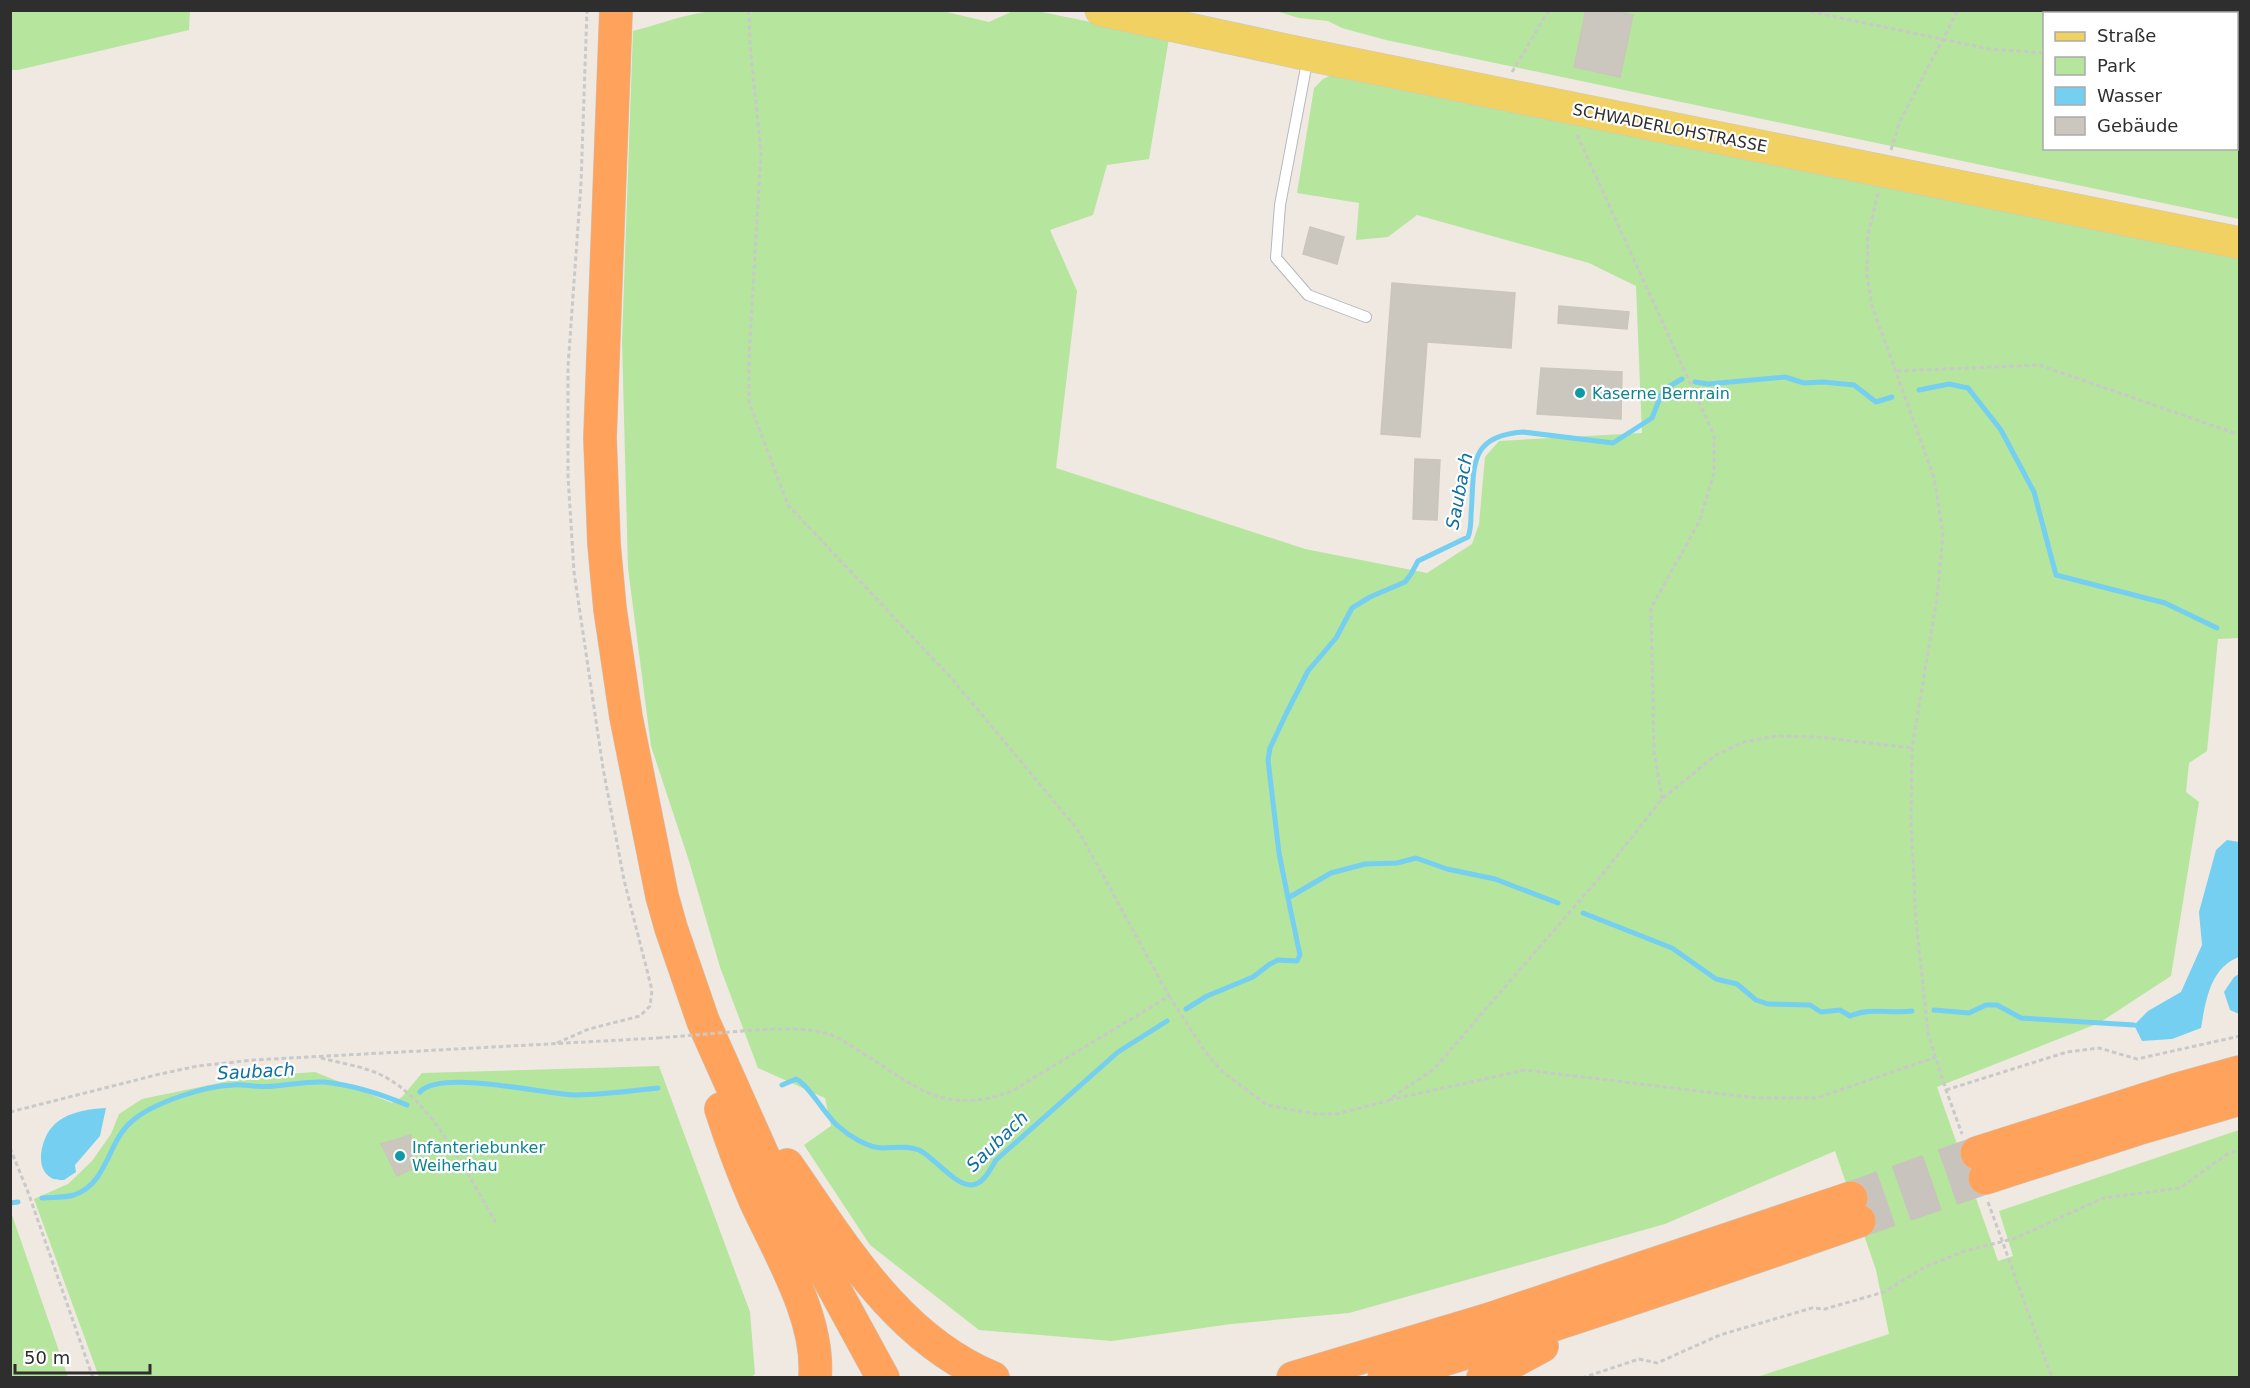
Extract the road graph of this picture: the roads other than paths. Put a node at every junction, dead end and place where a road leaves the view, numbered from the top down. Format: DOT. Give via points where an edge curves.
graph roads {
  1 [pos="616,10"];
  2 [pos="1101,10"];
  3 [pos="1309,55"];
  4 [pos="2240,243"];
  5 [pos="1366,317"];
  6 [pos="640,791"];
  7 [pos="671,928"];
  8 [pos="2240,1072"];
  9 [pos="2240,1099"];
  10 [pos="783,1160"];
  11 [pos="1654,1292"];
  12 [pos="1293,1376"];
  13 [pos="815,1377"];
  14 [pos="883,1377"];
  15 [pos="902,1377"];
  16 [pos="993,1377"];
  17 [pos="1384,1377"];
  18 [pos="1483,1377"];
  1 -- 6 [label="highway" via="601,385 601,489 610,609"];
  2 -- 3 [label="main road, SCHWADERLOHSTRASSE"];
  3 -- 4 [label="main road, SCHWADERLOHSTRASSE"];
  3 -- 5 [label="lane" via="1280,206 1276,258 1308,295"];
  6 -- 7 [label="highway"];
  6 -- 10 [label="highway" via="714,1004"];
  7 -- 13 [label="highway" via="729,1136 809,1324"];
  7 -- 14 [label="highway" via="704,1021 753,1134"];
  8 -- 9 [label="highway" via="2165,1093 1979,1168"];
  10 -- 15 [label="highway"];
  10 -- 16 [label="highway" via="851,1257 896,1311 949,1355"];
  11 -- 12 [label="highway" via="1855,1210"];
  11 -- 17 [label="highway"];
  11 -- 18 [label="highway"];
}
